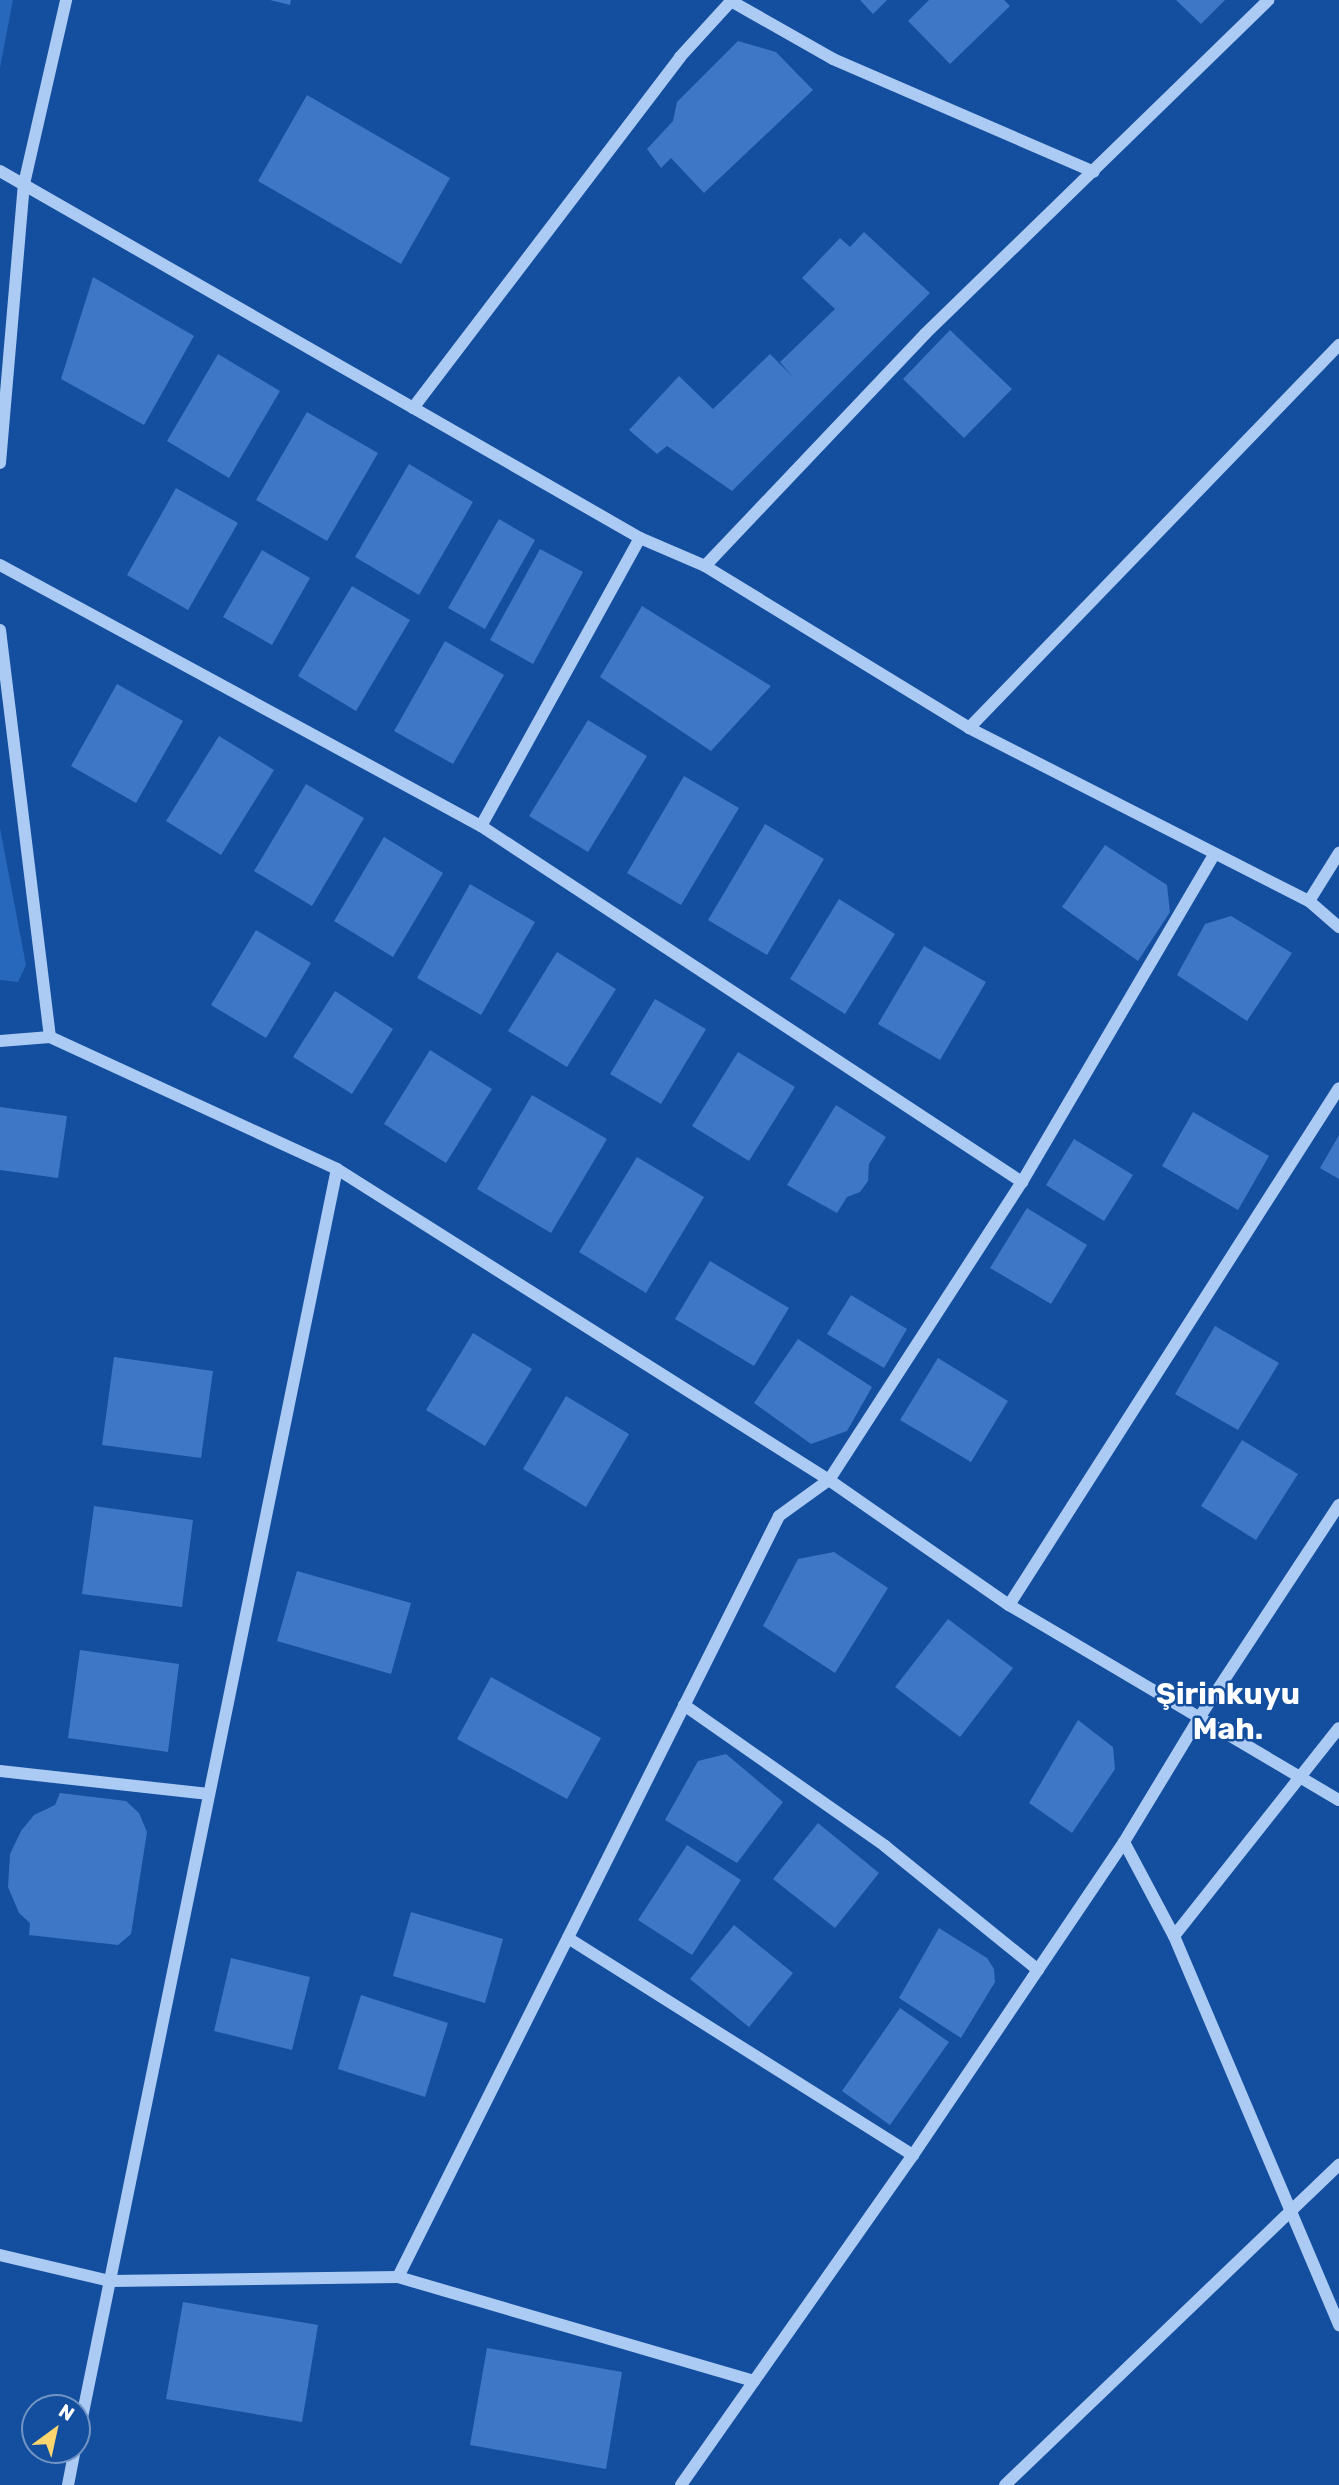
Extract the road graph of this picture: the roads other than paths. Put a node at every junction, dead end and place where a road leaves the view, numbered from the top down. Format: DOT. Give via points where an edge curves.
graph roads {
  1 [pos="66,0"];
  2 [pos="732,0"];
  3 [pos="1269,0"];
  4 [pos="0,171"];
  5 [pos="1094,173"];
  6 [pos="24,184"];
  7 [pos="1339,345"];
  8 [pos="413,408"];
  9 [pos="0,463"];
  10 [pos="640,538"];
  11 [pos="0,565"];
  12 [pos="705,566"];
  13 [pos="0,630"];
  14 [pos="969,728"];
  15 [pos="481,826"];
  16 [pos="1339,853"];
  17 [pos="1213,856"];
  18 [pos="1309,901"];
  19 [pos="1339,927"];
  20 [pos="50,1037"];
  21 [pos="0,1041"];
  22 [pos="1339,1088"];
  23 [pos="337,1169"];
  24 [pos="1022,1182"];
  25 [pos="829,1479"];
  26 [pos="1339,1505"];
  27 [pos="1009,1605"];
  28 [pos="684,1705"];
  29 [pos="1199,1718"];
  30 [pos="1339,1728"];
  31 [pos="0,1771"];
  32 [pos="1303,1776"];
  33 [pos="209,1794"];
  34 [pos="1339,1800"];
  35 [pos="1124,1842"];
  36 [pos="1174,1936"];
  37 [pos="568,1938"];
  38 [pos="1038,1970"];
  39 [pos="913,2155"];
  40 [pos="1339,2165"];
  41 [pos="1291,2208"];
  42 [pos="0,2256"];
  43 [pos="398,2277"];
  44 [pos="110,2281"];
  45 [pos="1339,2325"];
  46 [pos="754,2381"];
  47 [pos="87,2394"];
  48 [pos="72,2464"];
  49 [pos="68,2485"];
  50 [pos="681,2485"];
  51 [pos="1005,2485"];
  1 -- 6 [label="street"];
  2 -- 5 [label="street" via="833,59"];
  2 -- 8 [label="street" via="680,57"];
  3 -- 5 [label="street"];
  4 -- 6 [label="street"];
  5 -- 12 [label="street" via="925,334"];
  6 -- 8 [label="street"];
  6 -- 9 [label="street"];
  7 -- 14 [label="street"];
  8 -- 10 [label="street"];
  10 -- 12 [label="street"];
  10 -- 15 [label="street"];
  11 -- 15 [label="street"];
  12 -- 14 [label="street"];
  13 -- 20 [label="street"];
  14 -- 17 [label="street"];
  15 -- 24 [label="street"];
  16 -- 18 [label="street"];
  17 -- 18 [label="street"];
  17 -- 24 [label="street"];
  18 -- 19 [label="street"];
  20 -- 21 [label="street"];
  20 -- 23 [label="street"];
  22 -- 27 [label="street"];
  23 -- 25 [label="street"];
  23 -- 33 [label="street"];
  24 -- 25 [label="street"];
  25 -- 27 [label="street"];
  25 -- 28 [label="street" via="779,1516"];
  26 -- 29 [label="street"];
  27 -- 29 [label="street"];
  28 -- 37 [label="street"];
  28 -- 38 [label="street" via="885,1846"];
  29 -- 32 [label="street"];
  29 -- 35 [label="street"];
  30 -- 32 [label="street"];
  31 -- 33 [label="street"];
  32 -- 34 [label="street"];
  32 -- 36 [label="street"];
  33 -- 44 [label="street"];
  35 -- 36 [label="street"];
  35 -- 38 [label="street"];
  36 -- 41 [label="street"];
  37 -- 39 [label="street"];
  37 -- 43 [label="street"];
  38 -- 39 [label="street"];
  39 -- 46 [label="street"];
  40 -- 41 [label="street"];
  41 -- 45 [label="street"];
  41 -- 51 [label="street"];
  42 -- 44 [label="street"];
  43 -- 44 [label="street"];
  43 -- 46 [label="street"];
  44 -- 47 [label="street"];
  46 -- 50 [label="street"];
  48 -- 49 [label="street"];
}
